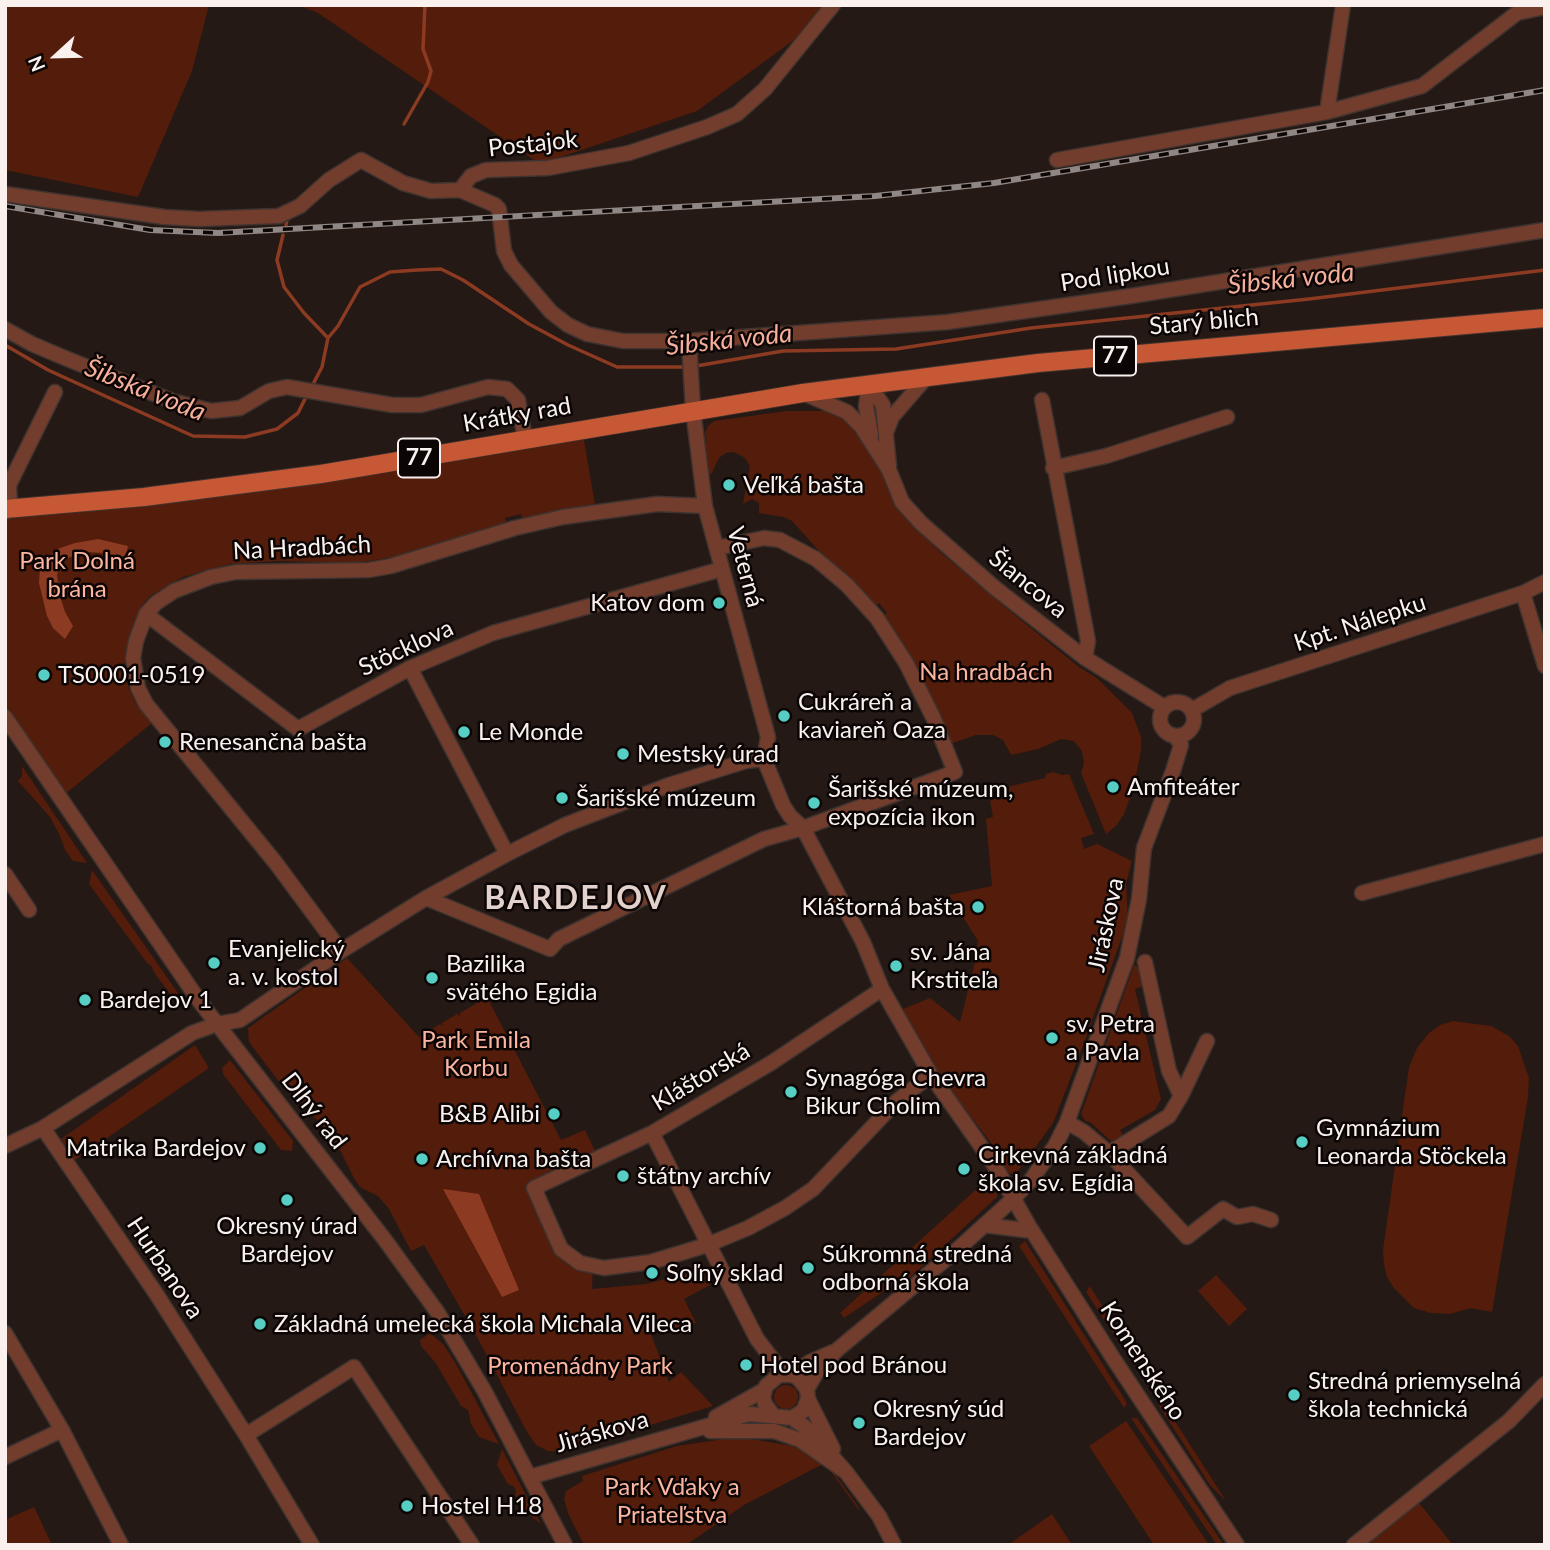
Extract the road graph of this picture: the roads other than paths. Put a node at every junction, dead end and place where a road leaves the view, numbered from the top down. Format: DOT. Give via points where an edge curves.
graph roads {
  1 [pos="833,5"];
  2 [pos="1343,5"];
  3 [pos="1545,7"];
  4 [pos="1327,112"];
  5 [pos="1057,160"];
  6 [pos="460,190"];
  7 [pos="5,194"];
  8 [pos="1544,228"];
  9 [pos="1545,235"];
  10 [pos="1545,318"];
  11 [pos="5,329"];
  12 [pos="689,347"];
  13 [pos="925,379"];
  14 [pos="869,385"];
  15 [pos="55,392"];
  16 [pos="803,393"];
  17 [pos="1042,400"];
  18 [pos="693,410"];
  19 [pos="1227,416"];
  20 [pos="886,435"];
  21 [pos="525,439"];
  22 [pos="873,445"];
  23 [pos="1053,468"];
  24 [pos="889,470"];
  25 [pos="705,506"];
  26 [pos="7,509"];
  27 [pos="717,548"];
  28 [pos="722,569"];
  29 [pos="1545,582"];
  30 [pos="1523,593"];
  31 [pos="146,614"];
  32 [pos="1085,658"];
  33 [pos="1545,666"];
  34 [pos="410,668"];
  35 [pos="1164,708"];
  36 [pos="1192,710"];
  37 [pos="5,717"];
  38 [pos="1176,737"];
  39 [pos="764,759"];
  40 [pos="803,828"];
  41 [pos="1545,844"];
  42 [pos="507,854"];
  43 [pos="5,874"];
  44 [pos="1362,893"];
  45 [pos="426,898"];
  46 [pos="30,910"];
  47 [pos="341,951"];
  48 [pos="1144,962"];
  49 [pos="882,989"];
  50 [pos="217,1024"];
  51 [pos="1207,1041"];
  52 [pos="931,1075"];
  53 [pos="1181,1096"];
  54 [pos="1067,1122"];
  55 [pos="43,1128"];
  56 [pos="652,1133"];
  57 [pos="5,1146"];
  58 [pos="1109,1153"];
  59 [pos="1013,1199"];
  60 [pos="1270,1220"];
  61 [pos="984,1225"];
  62 [pos="1032,1231"];
  63 [pos="707,1245"];
  64 [pos="5,1333"];
  65 [pos="757,1339"];
  66 [pos="837,1350"];
  67 [pos="788,1375"];
  68 [pos="1545,1384"];
  69 [pos="767,1386"];
  70 [pos="807,1394"];
  71 [pos="773,1415"];
  72 [pos="792,1418"];
  73 [pos="62,1430"];
  74 [pos="687,1432"];
  75 [pos="246,1435"];
  76 [pos="5,1457"];
  77 [pos="846,1472"];
  78 [pos="530,1477"];
  79 [pos="121,1545"];
  80 [pos="312,1545"];
  81 [pos="472,1545"];
  82 [pos="565,1545"];
  83 [pos="894,1545"];
  84 [pos="1237,1545"];
  85 [pos="1354,1545"];
  1 -- 6 [label="street, Postajok" via="765,89 737,114 629,153 548,168 486,170 471,176"];
  2 -- 4 [label="street"];
  3 -- 4 [label="street" via="1517,13 1422,86"];
  4 -- 5 [label="street"];
  6 -- 7 [label="street" via="430,191 403,183 361,160 300,206 279,216 164,217"];
  6 -- 12 [label="street, Pod lipkou" via="499,209 503,251 511,265 568,325 614,339"];
  8 -- 9 [label="street"];
  8 -- 12 [label="street, Pod lipkou" via="1131,296 948,321"];
  10 -- 13 [label="main road, Starý blich / 77" via="1038,363"];
  11 -- 21 [label="street" via="32,344 198,409 232,411 287,387 392,405 421,405 488,387 507,389 518,400"];
  12 -- 18 [label="street"];
  13 -- 14 [label="main road, Starý blich / 77"];
  13 -- 20 [label="street" via="892,417"];
  14 -- 16 [label="main road, Krátky rad / 77"];
  14 -- 20 [label="street, Šiancova" via="882,401"];
  14 -- 22 [label="street, Šiancova" via="866,406"];
  15 -- 26 [label="street" via="9,485"];
  16 -- 18 [label="main road, Krátky rad / 77"];
  16 -- 22 [label="street, Šiancova" via="847,412"];
  17 -- 23 [label="street"];
  18 -- 21 [label="main road, Krátky rad / 77"];
  18 -- 25 [label="street, Veterná"];
  19 -- 23 [label="street" via="1106,456"];
  20 -- 24 [label="street, Šiancova"];
  21 -- 26 [label="main road, Krátky rad / 77" via="321,474"];
  22 -- 24 [label="street, Šiancova"];
  23 -- 32 [label="street" via="1088,641"];
  24 -- 32 [label="street, Šiancova" via="902,502 921,523 995,589"];
  25 -- 27 [label="street, Veterná"];
  25 -- 31 [label="street, Na Hradbách" via="657,504 563,517 369,570 236,572 174,591"];
  27 -- 28 [label="street, Veterná"];
  27 -- 40 [label="street" via="764,538 780,540 816,559 847,585 899,651 956,772"];
  28 -- 34 [label="street, Stöcklova" via="493,633"];
  28 -- 39 [label="street, Veterná" via="767,733"];
  29 -- 30 [label="street, Kpt. Nálepku"];
  30 -- 33 [label="street"];
  30 -- 36 [label="street, Kpt. Nálepku" via="1230,688"];
  31 -- 34 [label="street, Stöcklova" via="298,729"];
  31 -- 47 [label="street" via="133,658 146,704"];
  32 -- 35 [label="street, Šiancova"];
  34 -- 42 [label="street"];
  35 -- 36 [label="street" via="1178,701"];
  35 -- 38 [label="street" via="1160,723 1166,733"];
  36 -- 38 [label="street" via="1194,725"];
  37 -- 50 [label="street, Dlhý rad"];
  38 -- 54 [label="street, Jiráskova" via="1181,745 1144,848 1127,958"];
  39 -- 40 [label="street, Komenského" via="790,816"];
  39 -- 42 [label="street" via="656,790 565,825"];
  40 -- 45 [label="street" via="764,839 559,939 550,949"];
  40 -- 49 [label="street, Komenského" via="863,942"];
  41 -- 44 [label="street"];
  42 -- 45 [label="street"];
  43 -- 46 [label="street"];
  45 -- 47 [label="street"];
  47 -- 50 [label="street" via="240,1020"];
  48 -- 53 [label="street" via="1169,1071"];
  49 -- 52 [label="street, Komenského"];
  49 -- 56 [label="street, Kláštorská" via="771,1063"];
  50 -- 55 [label="street" via="189,1035"];
  50 -- 78 [label="street, Dlhý rad" via="433,1307"];
  51 -- 53 [label="street"];
  52 -- 59 [label="street, Komenského"];
  52 -- 63 [label="street" via="897,1101 813,1189"];
  53 -- 58 [label="street" via="1169,1116"];
  54 -- 58 [label="street"];
  54 -- 59 [label="street, Jiráskova" via="1042,1165"];
  55 -- 57 [label="street"];
  55 -- 75 [label="street, Hurbanova"];
  56 -- 63 [label="street"];
  56 -- 63 [label="street, Kláštorská" via="534,1188 561,1249 588,1266 604,1268 650,1262"];
  58 -- 60 [label="street" via="1187,1237 1223,1209 1237,1217 1253,1214"];
  59 -- 61 [label="street, Jiráskova"];
  59 -- 62 [label="street, Komenského"];
  61 -- 62 [label="street"];
  61 -- 66 [label="street, Jiráskova"];
  62 -- 84 [label="street, Komenského"];
  63 -- 65 [label="street"];
  64 -- 73 [label="street"];
  65 -- 67 [label="street"];
  65 -- 69 [label="street"];
  66 -- 67 [label="street, Jiráskova"];
  66 -- 70 [label="street, Jiráskova" via="818,1370"];
  67 -- 69 [label="street"];
  67 -- 70 [label="street" via="804,1383"];
  68 -- 85 [label="street" via="1509,1421"];
  69 -- 71 [label="street" via="765,1404"];
  69 -- 74 [label="street, Jiráskova"];
  70 -- 72 [label="street" via="803,1411"];
  70 -- 77 [label="street"];
  71 -- 72 [label="street"];
  71 -- 74 [label="street, Jiráskova" via="749,1414"];
  72 -- 77 [label="street" via="810,1430"];
  73 -- 76 [label="street"];
  73 -- 79 [label="street"];
  74 -- 77 [label="street, Jiráskova" via="774,1431 800,1440"];
  74 -- 78 [label="street, Jiráskova"];
  75 -- 80 [label="street, Hurbanova"];
  75 -- 81 [label="street" via="354,1367"];
  77 -- 83 [label="street"];
  78 -- 82 [label="street, Dlhý rad"];
}
